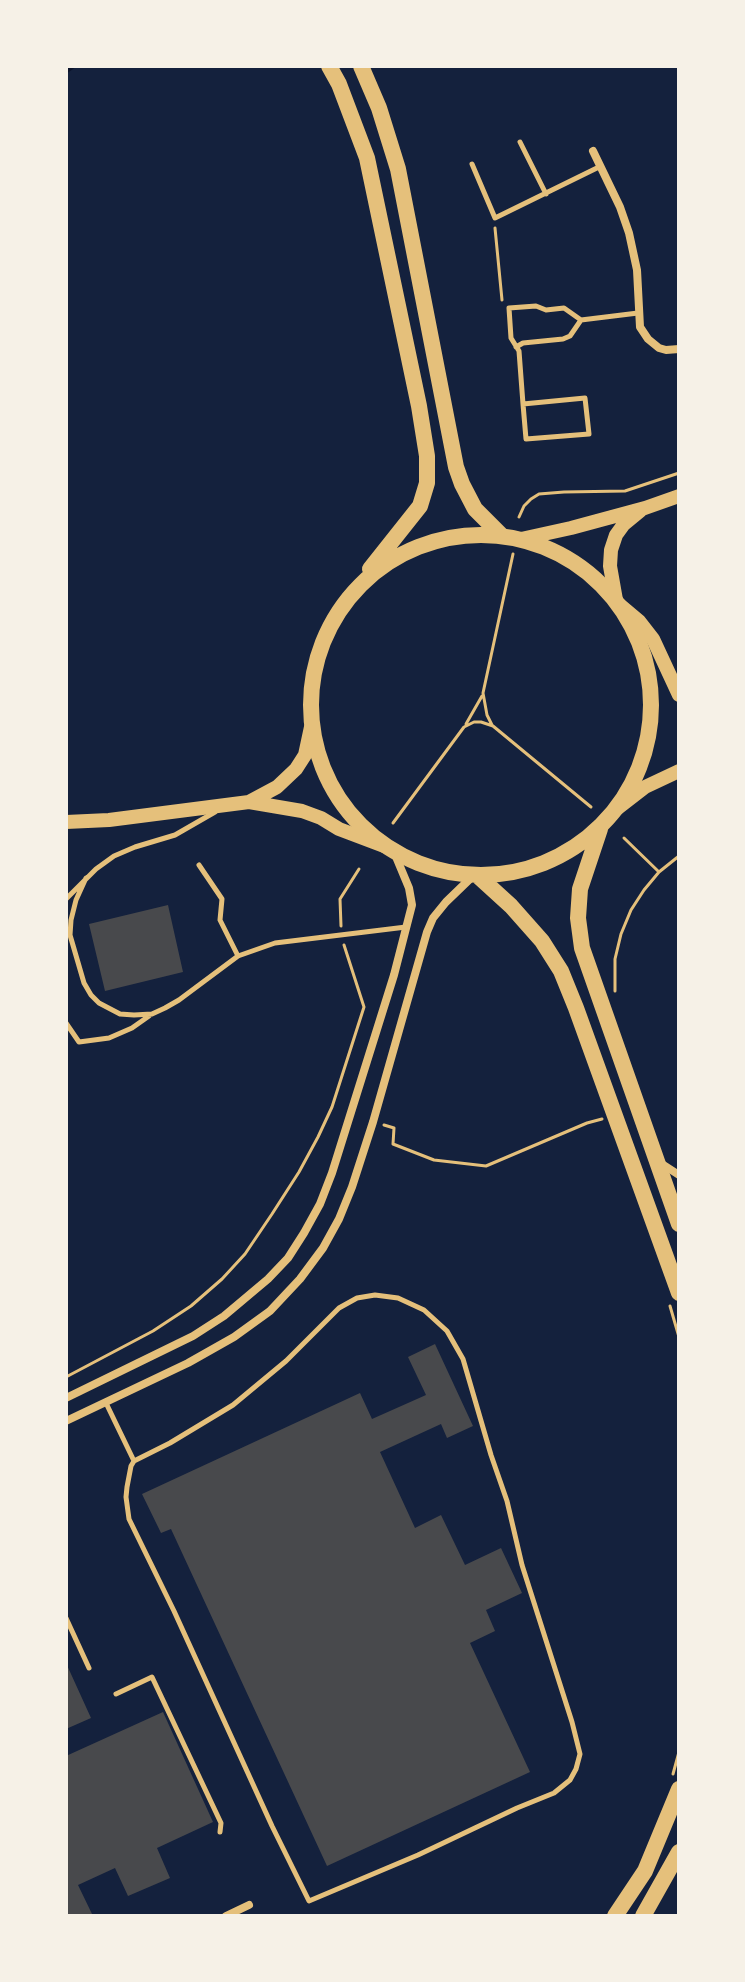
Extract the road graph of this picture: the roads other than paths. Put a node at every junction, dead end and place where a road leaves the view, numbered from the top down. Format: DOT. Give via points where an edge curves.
graph roads {
  1 [pos="329,66"];
  2 [pos="361,66"];
  3 [pos="520,142"];
  4 [pos="593,151"];
  5 [pos="472,164"];
  6 [pos="601,166"];
  7 [pos="546,194"];
  8 [pos="638,313"];
  9 [pos="581,320"];
  10 [pos="516,347"];
  11 [pos="679,349"];
  12 [pos="523,404"];
  13 [pos="679,496"];
  14 [pos="645,508"];
  15 [pos="501,535"];
  16 [pos="517,546"];
  17 [pos="355,589"];
  18 [pos="618,603"];
  19 [pos="679,695"];
  20 [pos="311,727"];
  21 [pos="679,771"];
  22 [pos="249,802"];
  23 [pos="226,805"];
  24 [pos="614,811"];
  25 [pos="66,822"];
  26 [pos="602,824"];
  27 [pos="389,849"];
  28 [pos="199,865"];
  29 [pos="476,875"];
  30 [pos="86,878"];
  31 [pos="66,899"];
  32 [pos="406,927"];
  33 [pos="238,956"];
  34 [pos="152,1014"];
  35 [pos="66,1023"];
  36 [pos="658,1162"];
  37 [pos="679,1175"];
  38 [pos="679,1224"];
  39 [pos="679,1293"];
  40 [pos="66,1398"];
  41 [pos="105,1402"];
  42 [pos="66,1421"];
  43 [pos="134,1461"];
  44 [pos="66,1618"];
  45 [pos="89,1668"];
  46 [pos="116,1694"];
  47 [pos="679,1789"];
  48 [pos="220,1832"];
  49 [pos="679,1852"];
  50 [pos="249,1905"];
  51 [pos="234,1915"];
  52 [pos="615,1916"];
  53 [pos="643,1916"];
  1 -- 17 [label="highway" via="367,158 427,456 420,506"];
  2 -- 15 [label="highway" via="398,169 456,467 467,497"];
  3 -- 7 [label="lane"];
  4 -- 6 [label="street"];
  5 -- 7 [label="lane" via="495,218"];
  6 -- 7 [label="lane"];
  6 -- 8 [label="street" via="629,233"];
  8 -- 9 [label="lane"];
  8 -- 11 [label="street" via="640,327 654,344"];
  9 -- 10 [label="lane" via="563,339"];
  9 -- 10 [label="lane" via="564,308 509,308"];
  10 -- 12 [label="lane"];
  12 -- 12 [label="lane" via="526,439 589,434 585,398"];
  13 -- 14 [label="main road"];
  14 -- 16 [label="main road"];
  14 -- 18 [label="main road" via="624,524 611,550"];
  15 -- 16 [label="highway"];
  15 -- 17 [label="highway" via="437,540 407,551"];
  16 -- 18 [label="highway" via="548,548 574,561"];
  17 -- 20 [label="highway" via="333,619 318,654 310,690"];
  18 -- 19 [label="main road" via="653,639"];
  18 -- 24 [label="highway" via="644,655 651,709 641,763"];
  20 -- 22 [label="main road" via="305,755 289,778"];
  20 -- 27 [label="highway" via="335,794"];
  21 -- 24 [label="main road" via="645,787"];
  22 -- 23 [label="main road"];
  22 -- 27 [label="main road" via="302,811"];
  23 -- 25 [label="main road"];
  23 -- 30 [label="lane" via="175,835 114,856"];
  24 -- 26 [label="highway"];
  26 -- 29 [label="highway" via="558,857 505,874"];
  26 -- 36 [label="highway" via="580,889 582,948"];
  27 -- 29 [label="highway" via="432,868"];
  27 -- 32 [label="street" via="409,888 412,905"];
  28 -- 33 [label="lane" via="222,899 220,920"];
  29 -- 39 [label="highway" via="542,941 561,971"];
  29 -- 41 [label="street" via="433,918 352,1187 323,1248 270,1311 234,1337"];
  30 -- 31 [label="lane"];
  30 -- 34 [label="lane" via="70,935 84,983 109,1009"];
  32 -- 33 [label="lane" via="275,943"];
  32 -- 40 [label="street" via="332,1173 288,1258 250,1296 193,1336"];
  33 -- 34 [label="lane"];
  34 -- 35 [label="lane" via="109,1038 79,1042"];
  36 -- 37 [label="street"];
  36 -- 38 [label="highway"];
  41 -- 42 [label="street"];
  41 -- 43 [label="lane"];
  43 -- 43 [label="lane" via="126,1497 129,1519 309,1901 554,1793 570,1780 580,1754 572,1722 463,1359 447,1331 424,1310 398,1298 357,1298 339,1308 233,1405"];
  44 -- 45 [label="lane"];
  46 -- 48 [label="lane" via="152,1677 221,1823"];
  47 -- 52 [label="highway" via="645,1871"];
  49 -- 53 [label="highway"];
  50 -- 51 [label="street"];
}
